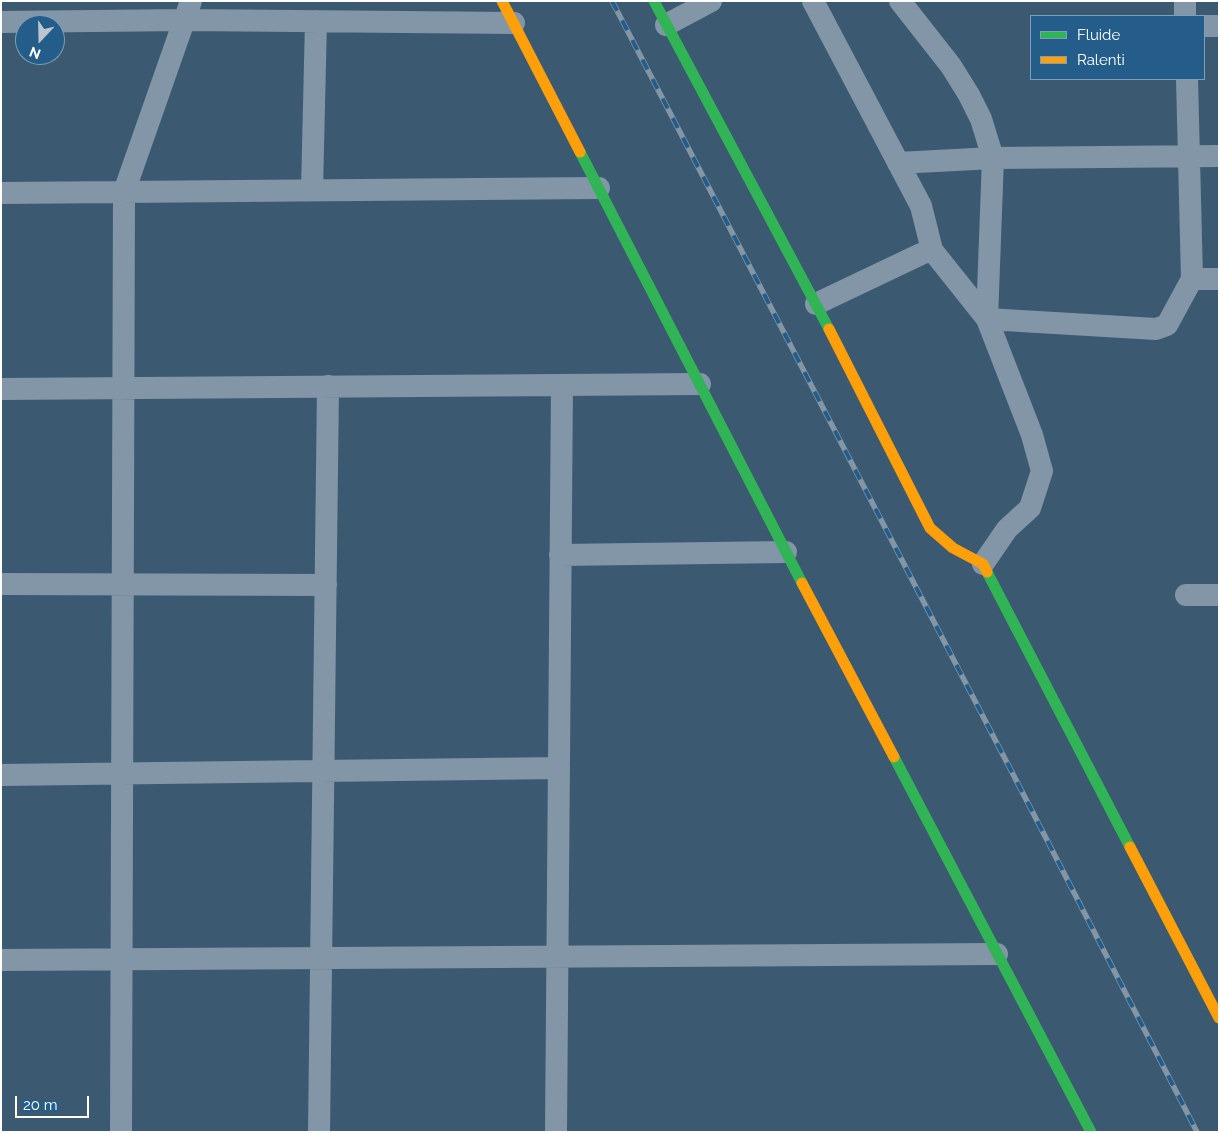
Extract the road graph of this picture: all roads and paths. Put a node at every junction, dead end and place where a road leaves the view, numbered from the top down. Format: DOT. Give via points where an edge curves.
graph roads {
  1 [pos="502,1"];
  2 [pos="654,1"];
  3 [pos="711,1"];
  4 [pos="813,1"];
  5 [pos="900,1"];
  6 [pos="1185,1"];
  7 [pos="188,11"];
  8 [pos="1185,15"];
  9 [pos="316,21"];
  10 [pos="1,22"];
  11 [pos="514,23"];
  12 [pos="666,25"];
  13 [pos="1205,26"];
  14 [pos="1219,26"];
  15 [pos="1187,80"];
  16 [pos="1189,156"];
  17 [pos="1219,156"];
  18 [pos="993,158"];
  19 [pos="898,163"];
  20 [pos="599,188"];
  21 [pos="312,190"];
  22 [pos="124,192"];
  23 [pos="1,193"];
  24 [pos="932,250"];
  25 [pos="1192,279"];
  26 [pos="1219,279"];
  27 [pos="816,304"];
  28 [pos="987,319"];
  29 [pos="700,384"];
  30 [pos="562,385"];
  31 [pos="328,386"];
  32 [pos="123,388"];
  33 [pos="1,389"];
  34 [pos="786,552"];
  35 [pos="560,555"];
  36 [pos="983,564"];
  37 [pos="1,584"];
  38 [pos="123,584"];
  39 [pos="326,585"];
  40 [pos="1186,595"];
  41 [pos="1219,595"];
  42 [pos="559,768"];
  43 [pos="323,771"];
  44 [pos="122,774"];
  45 [pos="1,775"];
  46 [pos="997,954"];
  47 [pos="558,957"];
  48 [pos="321,958"];
  49 [pos="122,959"];
  50 [pos="1,960"];
  51 [pos="1219,1018"];
  52 [pos="121,1132"];
  53 [pos="318,1132"];
  54 [pos="556,1132"];
  55 [pos="1091,1132"];
  1 -- 11 [label="street"];
  2 -- 12 [label="street"];
  3 -- 12 [label="street"];
  4 -- 19 [label="street"];
  5 -- 18 [label="street" via="970,95"];
  6 -- 8 [label="street"];
  7 -- 9 [label="street"];
  7 -- 10 [label="street"];
  7 -- 22 [label="street"];
  9 -- 11 [label="street"];
  9 -- 21 [label="street"];
  11 -- 20 [label="street"];
  12 -- 27 [label="street"];
  13 -- 14 [label="street"];
  15 -- 16 [label="street"];
  16 -- 17 [label="street"];
  16 -- 18 [label="street"];
  16 -- 25 [label="street"];
  18 -- 19 [label="street"];
  18 -- 28 [label="street"];
  19 -- 24 [label="street" via="920,206"];
  20 -- 21 [label="street"];
  20 -- 29 [label="street"];
  21 -- 22 [label="street"];
  22 -- 23 [label="street"];
  22 -- 32 [label="street"];
  24 -- 27 [label="street"];
  24 -- 28 [label="street"];
  25 -- 26 [label="street"];
  25 -- 28 [label="street" via="1168,324 1156,329"];
  27 -- 36 [label="street" via="930,528 953,548"];
  28 -- 36 [label="street" via="1032,435 1042,471 1030,508 1007,528"];
  29 -- 30 [label="street"];
  29 -- 34 [label="street"];
  30 -- 31 [label="street"];
  30 -- 35 [label="street"];
  31 -- 32 [label="street"];
  31 -- 39 [label="street"];
  32 -- 33 [label="street"];
  32 -- 38 [label="street"];
  34 -- 35 [label="street"];
  34 -- 46 [label="street"];
  35 -- 42 [label="street"];
  36 -- 51 [label="street"];
  37 -- 38 [label="street"];
  38 -- 39 [label="street"];
  38 -- 44 [label="street"];
  39 -- 43 [label="street"];
  40 -- 41 [label="street"];
  42 -- 43 [label="street"];
  42 -- 47 [label="street"];
  43 -- 44 [label="street"];
  43 -- 48 [label="street"];
  44 -- 45 [label="street"];
  44 -- 49 [label="street"];
  46 -- 47 [label="street"];
  46 -- 55 [label="street"];
  47 -- 48 [label="street"];
  47 -- 54 [label="street"];
  48 -- 49 [label="street"];
  48 -- 53 [label="street"];
  49 -- 50 [label="street"];
  49 -- 52 [label="street"];
}
